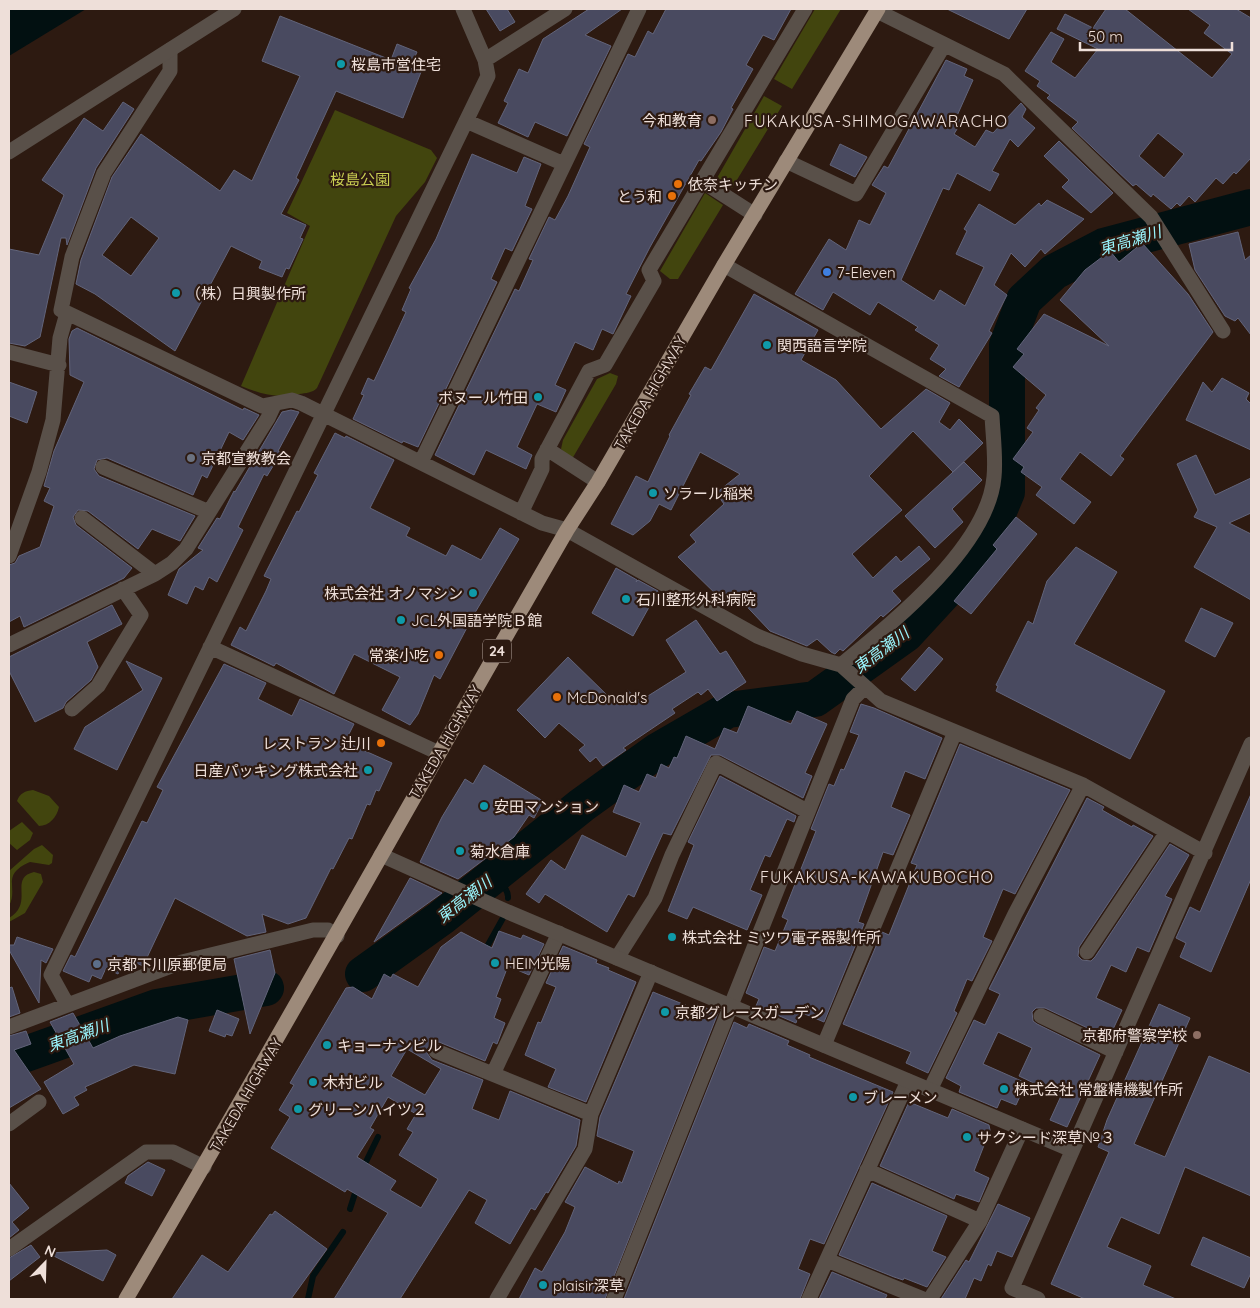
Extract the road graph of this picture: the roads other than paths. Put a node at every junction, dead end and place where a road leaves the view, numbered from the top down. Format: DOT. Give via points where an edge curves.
graph roads {
  1 [pos="234,9"];
  2 [pos="463,9"];
  3 [pos="565,9"];
  4 [pos="639,9"];
  5 [pos="804,9"];
  6 [pos="877,10"];
  7 [pos="944,45"];
  8 [pos="170,50"];
  9 [pos="485,60"];
  10 [pos="466,121"];
  11 [pos="9,152"];
  12 [pos="786,161"];
  13 [pos="564,164"];
  14 [pos="702,181"];
  15 [pos="755,215"];
  16 [pos="724,265"];
  17 [pos="67,313"];
  18 [pos="1223,331"];
  19 [pos="9,352"];
  20 [pos="59,365"];
  21 [pos="274,405"];
  22 [pos="322,414"];
  23 [pos="547,450"];
  24 [pos="422,462"];
  25 [pos="103,467"];
  26 [pos="598,482"];
  27 [pos="209,512"];
  28 [pos="521,513"];
  29 [pos="82,518"];
  30 [pos="567,530"];
  31 [pos="9,556"];
  32 [pos="155,574"];
  33 [pos="123,589"];
  34 [pos="9,644"];
  35 [pos="210,646"];
  36 [pos="841,665"];
  37 [pos="865,687"];
  38 [pos="72,709"];
  39 [pos="954,732"];
  40 [pos="1251,744"];
  41 [pos="439,754"];
  42 [pos="1083,785"];
  43 [pos="808,811"];
  44 [pos="1167,832"];
  45 [pos="1205,854"];
  46 [pos="381,855"];
  47 [pos="559,933"];
  48 [pos="337,936"];
  49 [pos="1087,952"];
  50 [pos="617,958"];
  51 [pos="651,972"];
  52 [pos="67,1004"];
  53 [pos="729,1005"];
  54 [pos="1041,1016"];
  55 [pos="9,1027"];
  56 [pos="824,1045"];
  57 [pos="436,1051"];
  58 [pos="1116,1052"];
  59 [pos="493,1074"];
  60 [pos="908,1081"];
  61 [pos="930,1090"];
  62 [pos="39,1102"];
  63 [pos="591,1114"];
  64 [pos="9,1124"];
  65 [pos="1022,1129"];
  66 [pos="1072,1150"];
  67 [pos="204,1167"];
  68 [pos="868,1170"];
  69 [pos="980,1221"];
  70 [pos="9,1249"];
  71 [pos="827,1260"];
  72 [pos="896,1294"];
  73 [pos="126,1299"];
  74 [pos="497,1299"];
  75 [pos="614,1299"];
  76 [pos="809,1299"];
  77 [pos="922,1299"];
  78 [pos="930,1299"];
  79 [pos="1038,1299"];
  1 -- 8 [label="street"];
  2 -- 9 [label="street"];
  3 -- 9 [label="street"];
  4 -- 13 [label="street"];
  5 -- 14 [label="street"];
  6 -- 7 [label="street"];
  6 -- 12 [label="highway, TAKEDA HIGHWAY / 24"];
  7 -- 12 [label="street" via="856,194"];
  7 -- 18 [label="street" via="1004,74 1151,217"];
  8 -- 11 [label="street"];
  8 -- 17 [label="street" via="170,71 104,173 72,258 61,310"];
  9 -- 10 [label="street" via="488,76"];
  10 -- 13 [label="street"];
  10 -- 22 [label="street"];
  12 -- 15 [label="highway, TAKEDA HIGHWAY / 24"];
  13 -- 24 [label="street"];
  14 -- 15 [label="street"];
  14 -- 23 [label="street" via="649,270 654,281 605,365 589,372"];
  15 -- 16 [label="highway, TAKEDA HIGHWAY / 24"];
  16 -- 26 [label="highway, TAKEDA HIGHWAY / 24"];
  16 -- 36 [label="street" via="992,416 994,478 982,516 962,549 908,610"];
  17 -- 20 [label="street" via="60,338"];
  17 -- 21 [label="street" via="262,406"];
  19 -- 20 [label="street"];
  20 -- 31 [label="street" via="53,420 39,472"];
  21 -- 22 [label="street" via="292,400"];
  21 -- 27 [label="street"];
  22 -- 24 [label="street"];
  22 -- 35 [label="street"];
  23 -- 26 [label="street"];
  23 -- 28 [label="street" via="542,459 542,469"];
  24 -- 28 [label="street"];
  25 -- 27 [label="street"];
  26 -- 30 [label="highway, TAKEDA HIGHWAY / 24"];
  27 -- 32 [label="street" via="186,549"];
  28 -- 30 [label="street"];
  29 -- 32 [label="street"];
  30 -- 36 [label="street" via="757,636"];
  30 -- 41 [label="highway, TAKEDA HIGHWAY / 24"];
  32 -- 33 [label="street"];
  33 -- 34 [label="street"];
  33 -- 38 [label="street" via="141,615 98,686"];
  35 -- 41 [label="street"];
  35 -- 52 [label="street" via="51,974"];
  36 -- 37 [label="street"];
  37 -- 39 [label="street" via="881,701"];
  37 -- 43 [label="street" via="853,699"];
  39 -- 42 [label="street"];
  39 -- 56 [label="street"];
  40 -- 45 [label="street"];
  41 -- 46 [label="highway, TAKEDA HIGHWAY / 24"];
  42 -- 44 [label="street"];
  42 -- 61 [label="street" via="1015,914"];
  43 -- 50 [label="street" via="716,763 655,898"];
  43 -- 53 [label="street"];
  44 -- 45 [label="street"];
  44 -- 49 [label="street"];
  45 -- 58 [label="street"];
  46 -- 47 [label="street"];
  46 -- 48 [label="highway, TAKEDA HIGHWAY / 24"];
  47 -- 50 [label="street"];
  47 -- 59 [label="street"];
  48 -- 52 [label="street" via="328,930 313,930 182,962"];
  48 -- 67 [label="highway, TAKEDA HIGHWAY / 24"];
  50 -- 51 [label="street"];
  51 -- 53 [label="street"];
  51 -- 63 [label="street"];
  52 -- 55 [label="street"];
  53 -- 56 [label="street"];
  53 -- 75 [label="street"];
  54 -- 58 [label="street"];
  56 -- 60 [label="street"];
  57 -- 59 [label="street"];
  58 -- 66 [label="street"];
  59 -- 63 [label="street"];
  60 -- 61 [label="street"];
  60 -- 68 [label="street"];
  61 -- 65 [label="street"];
  62 -- 64 [label="street"];
  63 -- 74 [label="street" via="585,1149"];
  65 -- 66 [label="street"];
  65 -- 69 [label="street"];
  66 -- 79 [label="street" via="1012,1288"];
  67 -- 70 [label="street" via="173,1152 146,1152"];
  67 -- 73 [label="highway, TAKEDA HIGHWAY / 24"];
  68 -- 69 [label="street"];
  68 -- 71 [label="street"];
  69 -- 78 [label="street"];
  71 -- 72 [label="street"];
  71 -- 76 [label="street"];
  72 -- 77 [label="street"];
}
